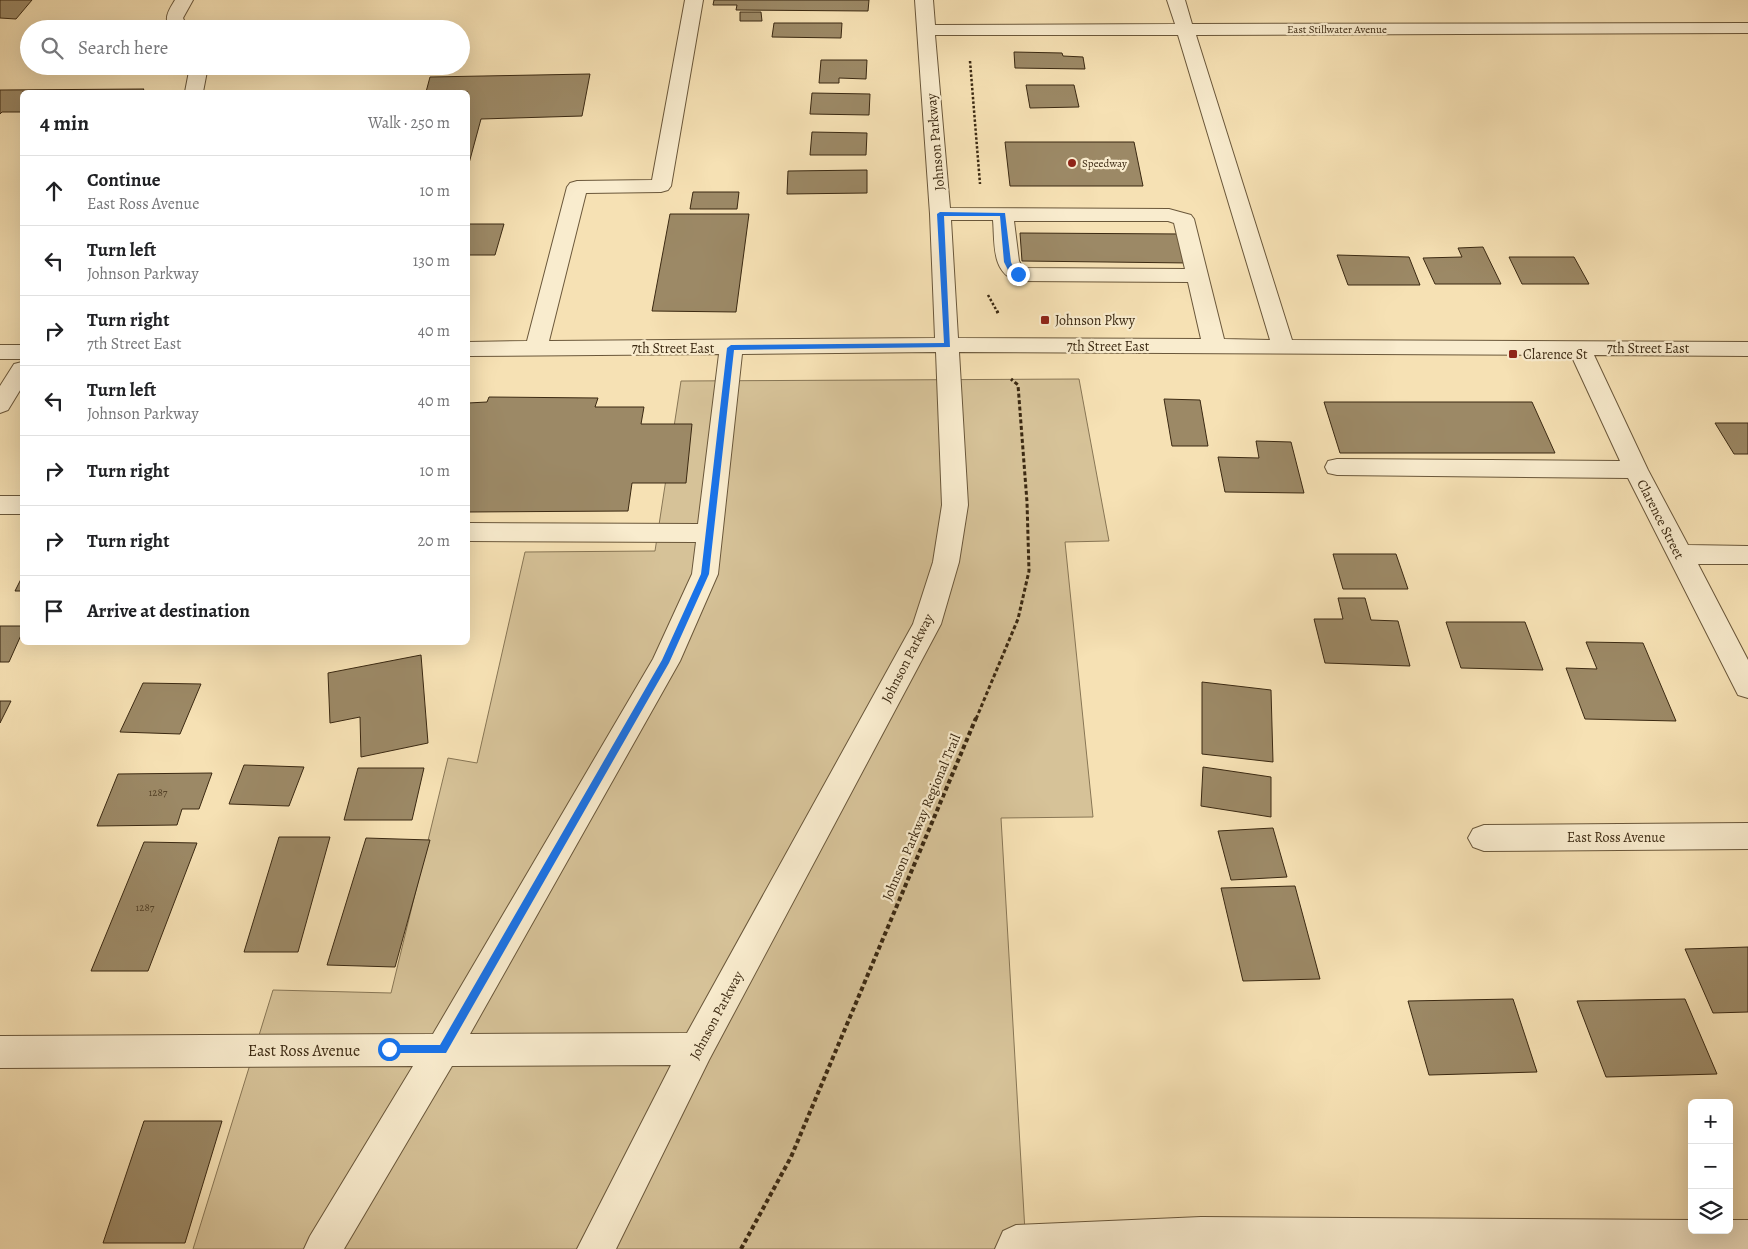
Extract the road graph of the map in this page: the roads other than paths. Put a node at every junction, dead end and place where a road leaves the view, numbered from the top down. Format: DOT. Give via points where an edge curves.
graph roads {
  1 [pos="184,0"];
  2 [pos="694,0"];
  3 [pos="924,0"];
  4 [pos="1176,0"];
  5 [pos="174,20"];
  6 [pos="1748,28"];
  7 [pos="1184,29"];
  8 [pos="926,30"];
  9 [pos="197,75"];
  10 [pos="194,90"];
  11 [pos="940,214"];
  12 [pos="1003,214"];
  13 [pos="1197,276"];
  14 [pos="948,346"];
  15 [pos="1214,346"];
  16 [pos="1282,346"];
  17 [pos="731,348"];
  18 [pos="1579,348"];
  19 [pos="470,349"];
  20 [pos="536,349"];
  21 [pos="1748,349"];
  22 [pos="0,352"];
  23 [pos="20,352"];
  24 [pos="20,372"];
  25 [pos="0,405"];
  26 [pos="1337,467"];
  27 [pos="1636,470"];
  28 [pos="0,505"];
  29 [pos="20,505"];
  30 [pos="470,532"];
  31 [pos="709,533"];
  32 [pos="1680,554"];
  33 [pos="1748,555"];
  34 [pos="1748,687"];
  35 [pos="1748,836"];
  36 [pos="1484,838"];
  37 [pos="443,1049"];
  38 [pos="697,1049"];
  39 [pos="0,1052"];
  40 [pos="1748,1239"];
  41 [pos="323,1249"];
  42 [pos="596,1249"];
  43 [pos="1014,1249"];
  1 -- 5 [label="street"];
  2 -- 20 [label="street" via="661,186 577,187"];
  3 -- 8 [label="street, Johnson Parkway"];
  4 -- 7 [label="street"];
  6 -- 7 [label="street, East Stillwater Avenue"];
  7 -- 8 [label="street, East Stillwater Avenue"];
  7 -- 16 [label="street"];
  8 -- 11 [label="street, Johnson Parkway"];
  9 -- 10 [label="street"];
  11 -- 12 [label="street"];
  11 -- 14 [label="street, Johnson Parkway"];
  12 -- 13 [label="street" via="1178,217 1184,219"];
  12 -- 13 [label="street" via="1008,262 1018,274"];
  13 -- 15 [label="street"];
  14 -- 15 [label="street, 7th Street East"];
  14 -- 17 [label="street, 7th Street East"];
  14 -- 38 [label="street, Johnson Parkway" via="955,505 946,562 927,624"];
  15 -- 16 [label="street, 7th Street East"];
  16 -- 18 [label="street, 7th Street East"];
  17 -- 20 [label="street, 7th Street East"];
  17 -- 31 [label="street"];
  18 -- 21 [label="street, 7th Street East"];
  18 -- 27 [label="street, Clarence Street"];
  19 -- 20 [label="street, 7th Street East"];
  22 -- 23 [label="street"];
  24 -- 25 [label="street"];
  26 -- 27 [label="street"];
  27 -- 32 [label="street, Clarence Street"];
  28 -- 29 [label="street"];
  30 -- 31 [label="street"];
  31 -- 37 [label="street" via="705,574 666,661"];
  32 -- 33 [label="street"];
  32 -- 34 [label="street, Clarence Street"];
  35 -- 36 [label="street, East Ross Avenue"];
  37 -- 38 [label="street, East Ross Avenue"];
  37 -- 39 [label="street, East Ross Avenue"];
  37 -- 41 [label="street"];
  38 -- 42 [label="street, Johnson Parkway"];
  40 -- 43 [label="street" via="1200,1236 1016,1244"];
}
